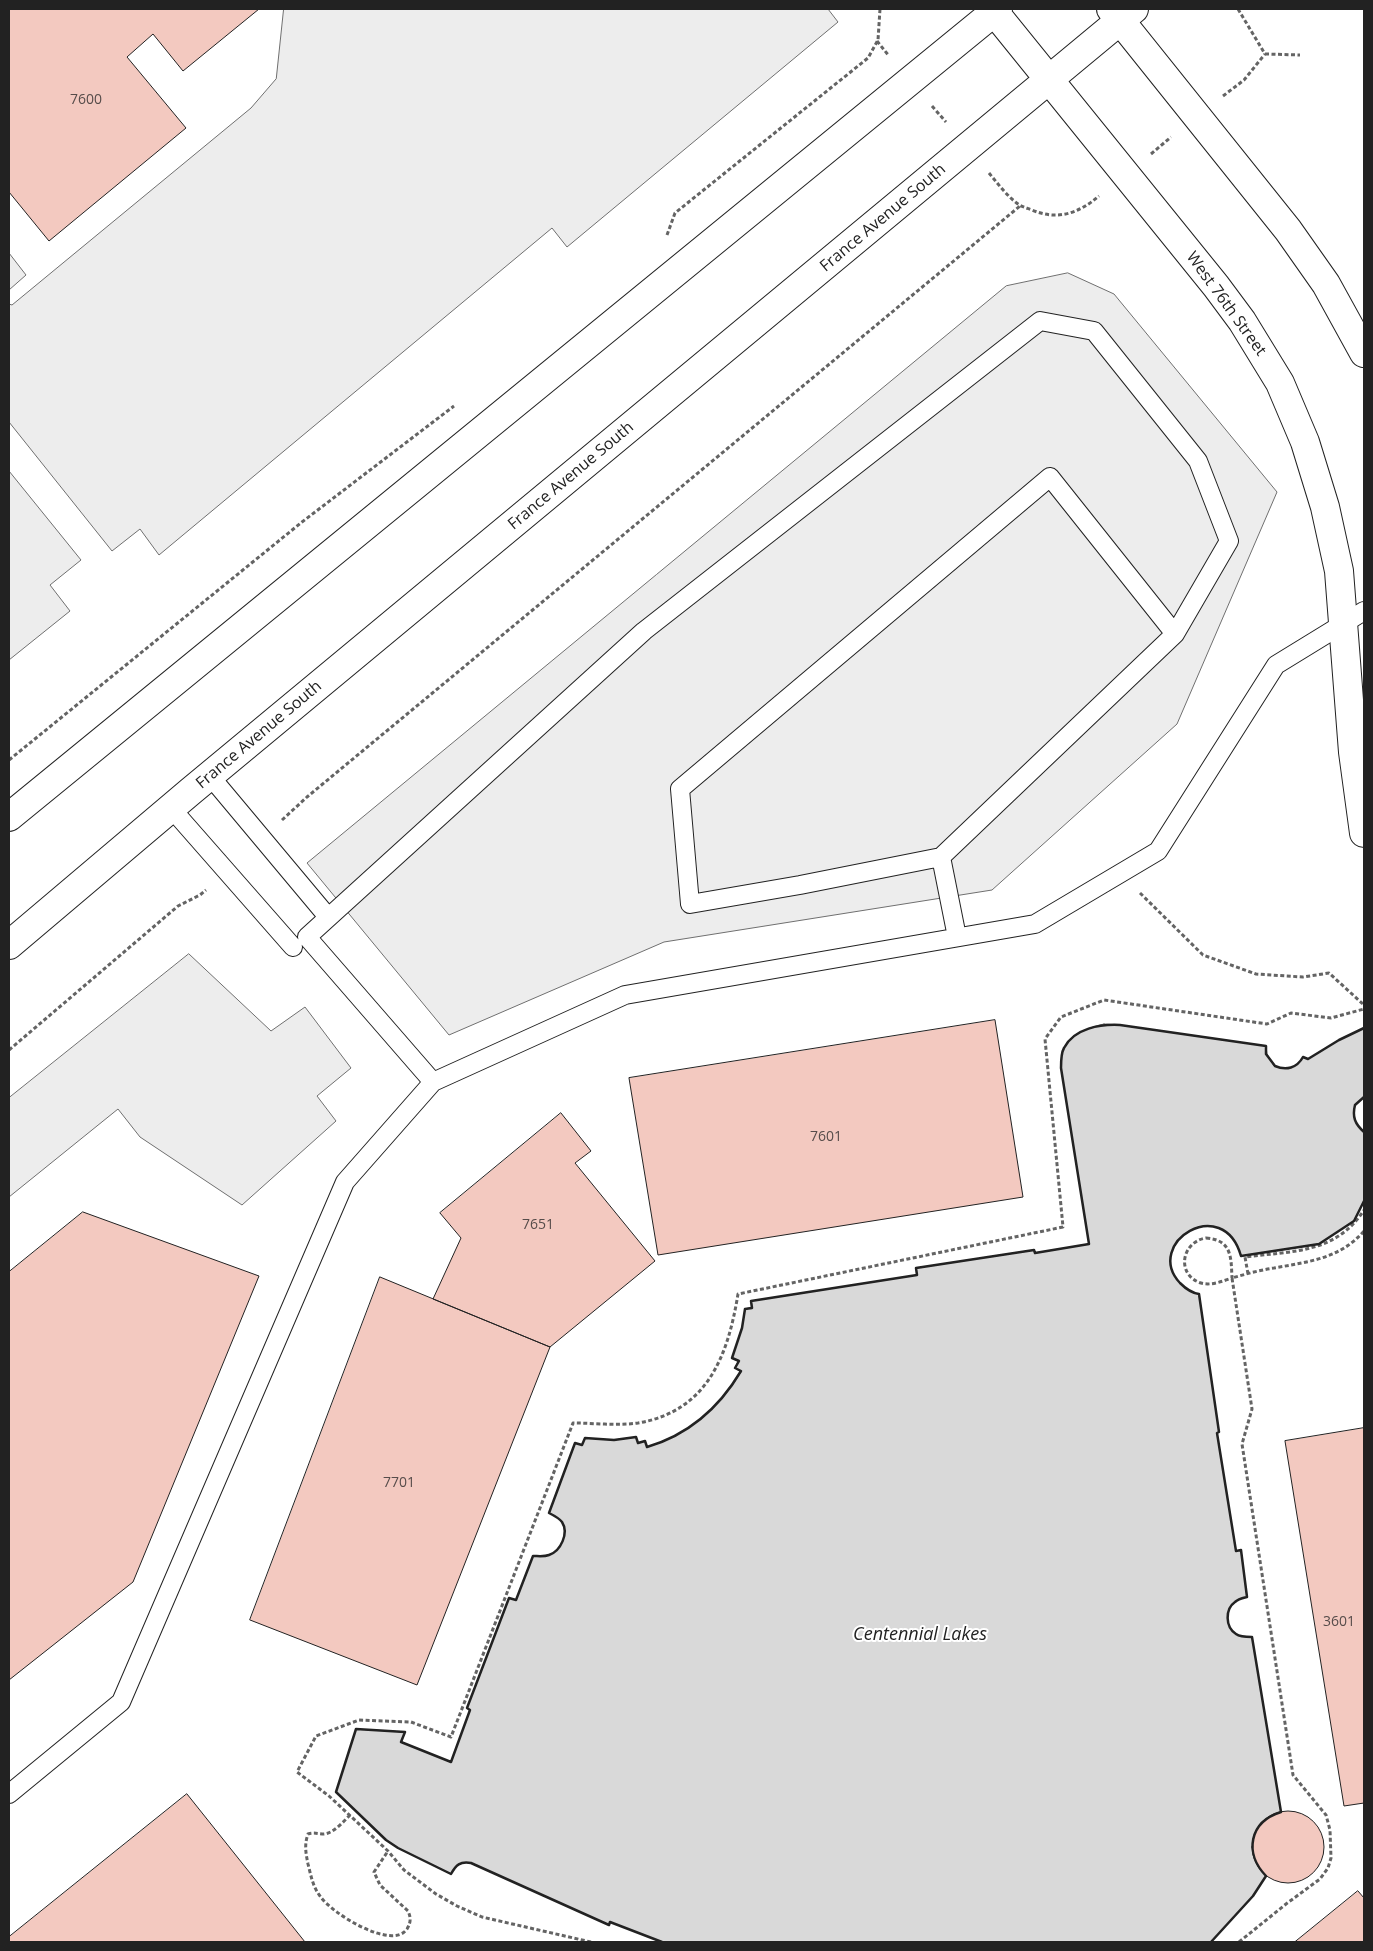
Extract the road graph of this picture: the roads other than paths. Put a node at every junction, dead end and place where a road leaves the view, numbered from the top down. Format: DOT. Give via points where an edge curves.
graph roads {
  1 [pos="995,10"];
  2 [pos="1122,13"];
  3 [pos="1049,79"];
  4 [pos="1364,353"];
  5 [pos="1354,617"];
  6 [pos="1176,634"];
  7 [pos="210,776"];
  8 [pos="171,808"];
  9 [pos="9,817"];
  10 [pos="1364,833"];
  11 [pos="941,857"];
  12 [pos="328,917"];
  13 [pos="958,937"];
  14 [pos="9,945"];
  15 [pos="293,947"];
  16 [pos="434,1082"];
  17 [pos="9,1794"];
  1 -- 3 [label="main road, West 76th Street"];
  1 -- 9 [label="main road"];
  2 -- 3 [label="main road, France Avenue South"];
  2 -- 4 [label="main road" via="1197,116 1288,230 1326,284"];
  3 -- 5 [label="main road, West 76th Street" via="1242,321 1280,383 1305,442 1325,507 1338,571"];
  3 -- 7 [label="main road, France Avenue South"];
  5 -- 10 [label="main road, West 76th Street" via="1353,752"];
  5 -- 13 [label="lane" via="1276,666 1158,851 1035,924"];
  6 -- 11 [label="lane"];
  6 -- 11 [label="lane" via="1050,476 680,789 690,904"];
  6 -- 12 [label="lane" via="1229,541 1198,462 1094,331 1040,321 644,631"];
  7 -- 8 [label="main road, France Avenue South"];
  7 -- 12 [label="lane"];
  8 -- 14 [label="main road, France Avenue South"];
  8 -- 15 [label="lane"];
  11 -- 13 [label="lane"];
  12 -- 16 [label="lane" via="307,937"];
  13 -- 16 [label="lane" via="625,995"];
  16 -- 17 [label="lane" via="345,1182 120,1702"];
}
